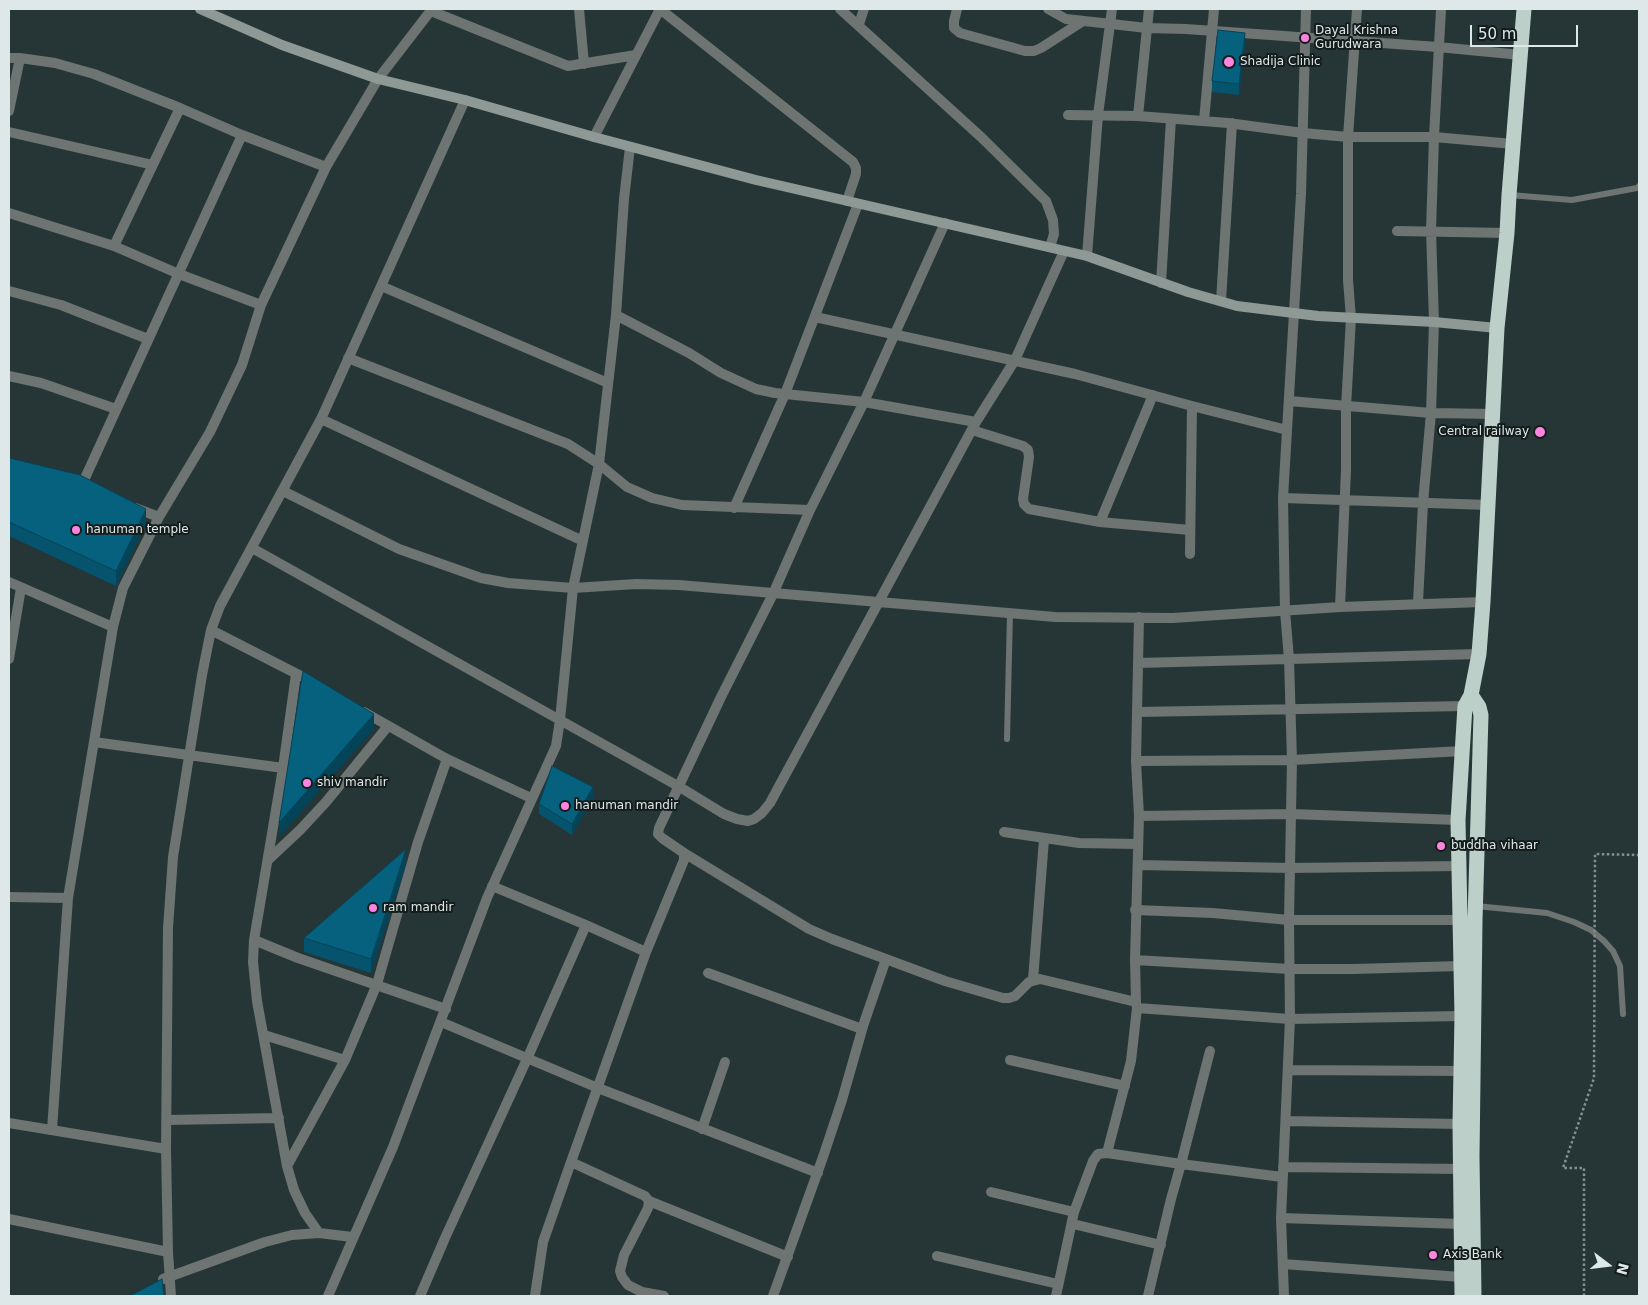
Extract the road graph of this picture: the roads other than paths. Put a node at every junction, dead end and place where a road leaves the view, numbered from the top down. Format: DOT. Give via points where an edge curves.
graph roads {
  1 [pos="200,9"];
  2 [pos="579,9"];
  3 [pos="660,9"];
  4 [pos="840,9"];
  5 [pos="864,9"];
  6 [pos="957,9"];
  7 [pos="1112,9"];
  8 [pos="1149,9"];
  9 [pos="1214,9"];
  10 [pos="1306,9"];
  11 [pos="1357,9"];
  12 [pos="1441,9"];
  13 [pos="1524,9"];
  14 [pos="431,10"];
  15 [pos="1054,10"];
  16 [pos="1083,21"];
  17 [pos="859,24"];
  18 [pos="1110,24"];
  19 [pos="1147,28"];
  20 [pos="1213,31"];
  21 [pos="1305,38"];
  22 [pos="1356,42"];
  23 [pos="1438,47"];
  24 [pos="636,55"];
  25 [pos="1521,55"];
  26 [pos="9,58"];
  27 [pos="20,58"];
  28 [pos="584,64"];
  29 [pos="378,79"];
  30 [pos="465,100"];
  31 [pos="180,108"];
  32 [pos="9,111"];
  33 [pos="1068,115"];
  34 [pos="1098,116"];
  35 [pos="1138,116"];
  36 [pos="1171,119"];
  37 [pos="1204,121"];
  38 [pos="1232,123"];
  39 [pos="9,132"];
  40 [pos="1303,133"];
  41 [pos="242,135"];
  42 [pos="594,137"];
  43 [pos="1434,137"];
  44 [pos="1348,138"];
  45 [pos="1513,144"];
  46 [pos="630,147"];
  47 [pos="153,165"];
  48 [pos="326,167"];
  49 [pos="1639,186"];
  50 [pos="1508,195"];
  51 [pos="847,201"];
  52 [pos="858,204"];
  53 [pos="9,213"];
  54 [pos="945,223"];
  55 [pos="1397,231"];
  56 [pos="1432,231"];
  57 [pos="1507,233"];
  58 [pos="114,246"];
  59 [pos="1050,247"];
  60 [pos="1064,251"];
  61 [pos="1087,256"];
  62 [pos="180,274"];
  63 [pos="1161,283"];
  64 [pos="381,286"];
  65 [pos="9,292"];
  66 [pos="1221,301"];
  67 [pos="261,305"];
  68 [pos="1294,313"];
  69 [pos="616,315"];
  70 [pos="815,317"];
  71 [pos="1351,318"];
  72 [pos="1434,322"];
  73 [pos="1497,328"];
  74 [pos="894,334"];
  75 [pos="148,339"];
  76 [pos="348,358"];
  77 [pos="1015,360"];
  78 [pos="9,376"];
  79 [pos="608,383"];
  80 [pos="785,394"];
  81 [pos="1153,395"];
  82 [pos="1289,401"];
  83 [pos="864,402"];
  84 [pos="1192,406"];
  85 [pos="1346,407"];
  86 [pos="116,409"];
  87 [pos="1431,413"];
  88 [pos="1493,414"];
  89 [pos="321,419"];
  90 [pos="974,426"];
  91 [pos="1287,430"];
  92 [pos="599,464"];
  93 [pos="80,490"];
  94 [pos="283,491"];
  95 [pos="1283,498"];
  96 [pos="1345,499"];
  97 [pos="1423,503"];
  98 [pos="125,505"];
  99 [pos="1488,505"];
  100 [pos="734,508"];
  101 [pos="810,510"];
  102 [pos="159,517"];
  103 [pos="1100,522"];
  104 [pos="1190,530"];
  105 [pos="583,540"];
  106 [pos="252,548"];
  107 [pos="1190,554"];
  108 [pos="9,582"];
  109 [pos="21,588"];
  110 [pos="573,588"];
  111 [pos="773,594"];
  112 [pos="879,601"];
  113 [pos="1484,602"];
  114 [pos="1418,603"];
  115 [pos="1340,606"];
  116 [pos="1285,611"];
  117 [pos="1010,613"];
  118 [pos="1139,617"];
  119 [pos="113,627"];
  120 [pos="211,630"];
  121 [pos="1479,654"];
  122 [pos="1289,659"];
  123 [pos="9,660"];
  124 [pos="1138,663"];
  125 [pos="296,674"];
  126 [pos="313,683"];
  127 [pos="1468,700"];
  128 [pos="354,707"];
  129 [pos="1290,710"];
  130 [pos="1138,712"];
  131 [pos="560,720"];
  132 [pos="388,726"];
  133 [pos="1007,739"];
  134 [pos="94,742"];
  135 [pos="1463,751"];
  136 [pos="188,756"];
  137 [pos="447,759"];
  138 [pos="1136,760"];
  139 [pos="1292,760"];
  140 [pos="283,768"];
  141 [pos="678,786"];
  142 [pos="531,798"];
  143 [pos="1291,814"];
  144 [pos="1139,816"];
  145 [pos="1458,820"];
  146 [pos="1004,832"];
  147 [pos="1044,839"];
  148 [pos="418,842"];
  149 [pos="1138,844"];
  150 [pos="406,853"];
  151 [pos="684,853"];
  152 [pos="268,860"];
  153 [pos="1138,865"];
  154 [pos="1459,866"];
  155 [pos="1291,868"];
  156 [pos="492,886"];
  157 [pos="9,897"];
  158 [pos="68,898"];
  159 [pos="1135,910"];
  160 [pos="1470,915"];
  161 [pos="1289,920"];
  162 [pos="586,924"];
  163 [pos="254,940"];
  164 [pos="646,952"];
  165 [pos="886,959"];
  166 [pos="1135,960"];
  167 [pos="1460,966"];
  168 [pos="1290,969"];
  169 [pos="708,973"];
  170 [pos="1033,980"];
  171 [pos="377,984"];
  172 [pos="1136,1005"];
  173 [pos="446,1009"];
  174 [pos="1623,1014"];
  175 [pos="1462,1016"];
  176 [pos="1290,1019"];
  177 [pos="441,1022"];
  178 [pos="862,1029"];
  179 [pos="264,1035"];
  180 [pos="1210,1050"];
  181 [pos="527,1059"];
  182 [pos="345,1060"];
  183 [pos="1010,1060"];
  184 [pos="725,1062"];
  185 [pos="1288,1070"];
  186 [pos="1461,1071"];
  187 [pos="1125,1086"];
  188 [pos="598,1088"];
  189 [pos="279,1118"];
  190 [pos="167,1120"];
  191 [pos="1286,1121"];
  192 [pos="9,1123"];
  193 [pos="1460,1124"];
  194 [pos="702,1129"];
  195 [pos="52,1130"];
  196 [pos="166,1148"];
  197 [pos="1107,1153"];
  198 [pos="571,1162"];
  199 [pos="1181,1164"];
  200 [pos="287,1166"];
  201 [pos="1461,1169"];
  202 [pos="1282,1172"];
  203 [pos="818,1174"];
  204 [pos="991,1192"];
  205 [pos="649,1202"];
  206 [pos="1074,1212"];
  207 [pos="1281,1218"];
  208 [pos="9,1219"];
  209 [pos="1072,1224"];
  210 [pos="1461,1224"];
  211 [pos="319,1233"];
  212 [pos="352,1237"];
  213 [pos="1161,1245"];
  214 [pos="168,1252"];
  215 [pos="937,1256"];
  216 [pos="788,1257"];
  217 [pos="1282,1264"];
  218 [pos="169,1276"];
  219 [pos="1461,1276"];
  220 [pos="154,1284"];
  221 [pos="1058,1284"];
  222 [pos="642,1294"];
  223 [pos="171,1296"];
  224 [pos="328,1296"];
  225 [pos="420,1296"];
  226 [pos="535,1296"];
  227 [pos="664,1296"];
  228 [pos="774,1296"];
  229 [pos="1056,1296"];
  230 [pos="1148,1296"];
  231 [pos="1284,1296"];
  232 [pos="1462,1296"];
  233 [pos="1474,1296"];
  1 -- 29 [label="street" via="282,45"];
  2 -- 28 [label="street"];
  3 -- 24 [label="street"];
  3 -- 51 [label="street" via="853,162 856,174"];
  4 -- 17 [label="street"];
  5 -- 17 [label="street"];
  6 -- 16 [label="street" via="954,28 960,33 1024,51 1041,48"];
  7 -- 18 [label="street"];
  8 -- 19 [label="street"];
  9 -- 20 [label="street"];
  10 -- 21 [label="street"];
  11 -- 22 [label="street"];
  12 -- 23 [label="street"];
  13 -- 25 [label="highway"];
  14 -- 28 [label="street" via="560,64"];
  14 -- 29 [label="street"];
  15 -- 16 [label="street" via="1066,19"];
  16 -- 18 [label="street"];
  17 -- 59 [label="street" via="1046,201 1053,220 1054,234"];
  18 -- 19 [label="street"];
  18 -- 34 [label="street"];
  19 -- 20 [label="street"];
  19 -- 35 [label="street"];
  20 -- 21 [label="street"];
  20 -- 37 [label="street"];
  21 -- 22 [label="street"];
  21 -- 40 [label="street"];
  22 -- 23 [label="street"];
  22 -- 44 [label="street"];
  23 -- 25 [label="street"];
  23 -- 43 [label="street"];
  24 -- 28 [label="street"];
  24 -- 42 [label="street"];
  25 -- 45 [label="highway"];
  26 -- 27 [label="street"];
  27 -- 31 [label="street" via="55,63 94,74"];
  27 -- 32 [label="street"];
  29 -- 30 [label="street"];
  29 -- 48 [label="street"];
  30 -- 42 [label="street"];
  30 -- 64 [label="street"];
  31 -- 41 [label="street"];
  31 -- 47 [label="street"];
  33 -- 34 [label="street"];
  34 -- 35 [label="street"];
  34 -- 61 [label="street"];
  35 -- 36 [label="street"];
  36 -- 37 [label="street"];
  36 -- 63 [label="street"];
  37 -- 38 [label="street"];
  38 -- 40 [label="street"];
  38 -- 66 [label="street"];
  39 -- 47 [label="street"];
  40 -- 44 [label="street"];
  40 -- 68 [label="street"];
  41 -- 48 [label="street"];
  41 -- 62 [label="street"];
  42 -- 46 [label="street"];
  43 -- 44 [label="street"];
  43 -- 45 [label="street"];
  43 -- 56 [label="street"];
  44 -- 71 [label="street"];
  45 -- 50 [label="highway"];
  46 -- 51 [label="street"];
  46 -- 69 [label="street"];
  47 -- 58 [label="street"];
  48 -- 67 [label="street"];
  49 -- 50 [label="lane" via="1572,200"];
  50 -- 57 [label="highway"];
  51 -- 52 [label="street"];
  52 -- 54 [label="street"];
  52 -- 70 [label="street"];
  53 -- 58 [label="street"];
  54 -- 59 [label="street"];
  54 -- 74 [label="street"];
  55 -- 56 [label="street"];
  56 -- 57 [label="street"];
  56 -- 72 [label="street"];
  57 -- 73 [label="highway"];
  58 -- 62 [label="street"];
  59 -- 60 [label="street"];
  60 -- 61 [label="street"];
  60 -- 77 [label="street"];
  61 -- 63 [label="street"];
  62 -- 67 [label="street"];
  62 -- 75 [label="street"];
  63 -- 66 [label="street"];
  64 -- 76 [label="street"];
  64 -- 79 [label="street"];
  65 -- 75 [label="street" via="61,306"];
  66 -- 68 [label="street"];
  67 -- 102 [label="street" via="242,365 210,432"];
  68 -- 71 [label="street"];
  68 -- 82 [label="street"];
  69 -- 79 [label="street"];
  69 -- 80 [label="street" via="738,382"];
  70 -- 74 [label="street"];
  70 -- 80 [label="street"];
  71 -- 72 [label="street"];
  71 -- 85 [label="street"];
  72 -- 73 [label="street"];
  72 -- 87 [label="street"];
  73 -- 88 [label="highway"];
  74 -- 77 [label="street"];
  74 -- 83 [label="street"];
  75 -- 86 [label="street"];
  76 -- 89 [label="street"];
  76 -- 92 [label="street" via="568,444"];
  77 -- 81 [label="street"];
  77 -- 90 [label="street"];
  78 -- 86 [label="street" via="41,383"];
  79 -- 92 [label="street"];
  80 -- 83 [label="street"];
  80 -- 100 [label="street"];
  81 -- 84 [label="street"];
  81 -- 103 [label="street"];
  82 -- 85 [label="street"];
  82 -- 91 [label="street"];
  83 -- 90 [label="street"];
  83 -- 101 [label="street"];
  84 -- 91 [label="street"];
  84 -- 104 [label="street"];
  85 -- 87 [label="street"];
  85 -- 96 [label="street"];
  86 -- 93 [label="street"];
  87 -- 88 [label="street"];
  87 -- 97 [label="street"];
  88 -- 99 [label="highway"];
  89 -- 94 [label="street"];
  89 -- 105 [label="street"];
  90 -- 103 [label="street" via="1028,450 1023,499 1028,509"];
  90 -- 112 [label="street"];
  91 -- 95 [label="street"];
  92 -- 100 [label="street" via="627,487 652,498 682,505"];
  92 -- 105 [label="street"];
  94 -- 106 [label="street"];
  94 -- 110 [label="street" via="399,549 446,567 508,583"];
  95 -- 96 [label="street"];
  95 -- 116 [label="street"];
  96 -- 97 [label="street"];
  96 -- 115 [label="street"];
  97 -- 99 [label="street"];
  97 -- 114 [label="street"];
  98 -- 102 [label="street"];
  99 -- 113 [label="highway"];
  100 -- 101 [label="street"];
  101 -- 111 [label="street"];
  102 -- 119 [label="street" via="123,588"];
  103 -- 104 [label="street"];
  104 -- 107 [label="street"];
  105 -- 110 [label="street"];
  106 -- 120 [label="street" via="220,606"];
  106 -- 131 [label="street"];
  108 -- 109 [label="street"];
  109 -- 119 [label="street"];
  109 -- 123 [label="street"];
  110 -- 111 [label="street" via="679,585"];
  110 -- 131 [label="street"];
  111 -- 112 [label="street"];
  111 -- 141 [label="street"];
  112 -- 117 [label="street"];
  112 -- 141 [label="street" via="762,813 748,821 737,819"];
  113 -- 114 [label="street"];
  113 -- 121 [label="highway"];
  114 -- 115 [label="street"];
  115 -- 116 [label="street"];
  116 -- 118 [label="street"];
  116 -- 122 [label="street"];
  117 -- 118 [label="street" via="1055,617"];
  117 -- 133 [label="lane"];
  118 -- 124 [label="street"];
  119 -- 134 [label="street"];
  120 -- 125 [label="street"];
  120 -- 136 [label="street"];
  121 -- 122 [label="street"];
  121 -- 127 [label="highway"];
  122 -- 124 [label="street"];
  122 -- 129 [label="street"];
  124 -- 130 [label="street"];
  125 -- 126 [label="street"];
  125 -- 140 [label="street"];
  127 -- 129 [label="street"];
  127 -- 135 [label="highway"];
  127 -- 160 [label="highway" via="1479,707 1481,715"];
  128 -- 132 [label="street"];
  129 -- 130 [label="street"];
  129 -- 139 [label="street"];
  130 -- 138 [label="street"];
  131 -- 141 [label="street"];
  131 -- 142 [label="street" via="556,746"];
  132 -- 137 [label="street"];
  132 -- 152 [label="street" via="326,802"];
  134 -- 136 [label="street"];
  134 -- 158 [label="street"];
  135 -- 139 [label="street"];
  135 -- 145 [label="highway"];
  136 -- 140 [label="street"];
  136 -- 190 [label="street" via="173,857 168,928"];
  137 -- 142 [label="street"];
  137 -- 148 [label="street"];
  138 -- 139 [label="street"];
  138 -- 144 [label="street"];
  139 -- 143 [label="street"];
  140 -- 152 [label="street"];
  141 -- 151 [label="street" via="658,834"];
  142 -- 156 [label="street"];
  143 -- 144 [label="street"];
  143 -- 145 [label="street"];
  143 -- 155 [label="street"];
  144 -- 149 [label="street"];
  145 -- 154 [label="highway"];
  146 -- 147 [label="street"];
  147 -- 149 [label="street"];
  147 -- 170 [label="street"];
  148 -- 150 [label="street"];
  148 -- 171 [label="street"];
  149 -- 153 [label="street"];
  151 -- 164 [label="street" via="684,860"];
  151 -- 165 [label="street" via="809,929"];
  152 -- 163 [label="street"];
  153 -- 155 [label="street"];
  153 -- 159 [label="street"];
  154 -- 155 [label="street"];
  154 -- 160 [label="highway"];
  155 -- 161 [label="street"];
  156 -- 162 [label="street"];
  156 -- 173 [label="street"];
  157 -- 158 [label="street"];
  158 -- 195 [label="street"];
  159 -- 161 [label="street"];
  159 -- 166 [label="street"];
  160 -- 161 [label="street"];
  160 -- 167 [label="highway"];
  160 -- 174 [label="lane" via="1547,913 1590,930 1613,951 1620,966"];
  160 -- 233 [label="highway"];
  161 -- 168 [label="street"];
  162 -- 164 [label="street"];
  162 -- 181 [label="street"];
  163 -- 171 [label="street"];
  163 -- 179 [label="street" via="253,962"];
  164 -- 188 [label="street"];
  165 -- 170 [label="street" via="1003,998 1015,996"];
  165 -- 178 [label="street"];
  166 -- 168 [label="street"];
  166 -- 172 [label="street"];
  167 -- 168 [label="street"];
  167 -- 175 [label="highway"];
  168 -- 176 [label="street"];
  169 -- 178 [label="street"];
  170 -- 172 [label="street" via="1040,979"];
  171 -- 173 [label="street"];
  171 -- 182 [label="street"];
  172 -- 176 [label="street"];
  172 -- 187 [label="street"];
  173 -- 177 [label="street"];
  175 -- 176 [label="street"];
  175 -- 186 [label="highway"];
  176 -- 185 [label="street"];
  177 -- 181 [label="street"];
  177 -- 212 [label="street" via="393,1148"];
  178 -- 203 [label="street"];
  179 -- 182 [label="street"];
  179 -- 189 [label="street"];
  180 -- 199 [label="street"];
  181 -- 188 [label="street"];
  181 -- 225 [label="street"];
  182 -- 200 [label="street"];
  183 -- 187 [label="street"];
  184 -- 194 [label="street"];
  185 -- 186 [label="street"];
  185 -- 191 [label="street"];
  186 -- 193 [label="highway"];
  187 -- 197 [label="street"];
  188 -- 194 [label="street"];
  188 -- 198 [label="street"];
  189 -- 190 [label="street"];
  189 -- 200 [label="street"];
  190 -- 196 [label="street"];
  191 -- 193 [label="street"];
  191 -- 202 [label="street"];
  192 -- 195 [label="street"];
  193 -- 201 [label="highway"];
  194 -- 203 [label="street"];
  195 -- 196 [label="street"];
  196 -- 214 [label="street"];
  197 -- 199 [label="street"];
  197 -- 206 [label="street" via="1098,1154 1093,1161"];
  198 -- 205 [label="street" via="646,1196"];
  198 -- 226 [label="street" via="543,1242"];
  199 -- 202 [label="street"];
  199 -- 213 [label="street"];
  200 -- 211 [label="street" via="294,1190"];
  201 -- 202 [label="street"];
  201 -- 210 [label="highway"];
  202 -- 207 [label="street"];
  203 -- 216 [label="street"];
  204 -- 206 [label="street"];
  205 -- 216 [label="street"];
  205 -- 222 [label="street" via="624,1255 620,1271 628,1285"];
  206 -- 209 [label="street"];
  207 -- 210 [label="street"];
  207 -- 217 [label="street"];
  208 -- 214 [label="street"];
  209 -- 213 [label="street"];
  209 -- 221 [label="street"];
  210 -- 219 [label="highway"];
  211 -- 212 [label="street"];
  211 -- 218 [label="street" via="265,1242"];
  212 -- 224 [label="street"];
  213 -- 230 [label="street"];
  214 -- 218 [label="street"];
  215 -- 221 [label="street"];
  216 -- 228 [label="street"];
  217 -- 219 [label="street"];
  217 -- 231 [label="street"];
  218 -- 220 [label="street"];
  218 -- 223 [label="street"];
  219 -- 232 [label="highway"];
  221 -- 229 [label="street"];
  222 -- 227 [label="street"];
}
